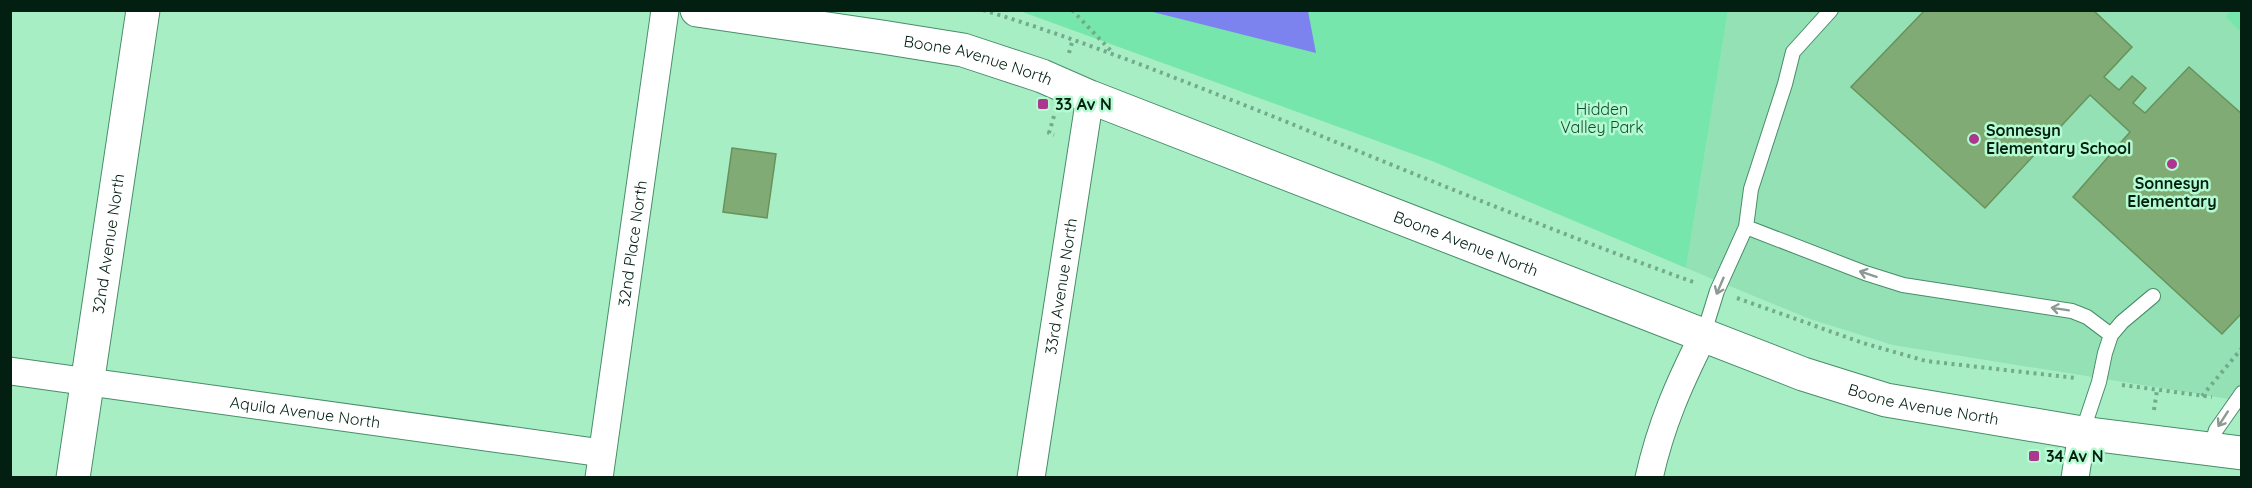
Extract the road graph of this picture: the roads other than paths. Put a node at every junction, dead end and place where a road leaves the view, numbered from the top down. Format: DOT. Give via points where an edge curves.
graph roads {
  1 [pos="143,10"];
  2 [pos="666,10"];
  3 [pos="697,10"];
  4 [pos="1831,10"];
  5 [pos="1090,97"];
  6 [pos="1746,227"];
  7 [pos="2153,296"];
  8 [pos="2111,335"];
  9 [pos="1703,336"];
  10 [pos="10,371"];
  11 [pos="88,381"];
  12 [pos="2238,396"];
  13 [pos="2082,433"];
  14 [pos="2210,449"];
  15 [pos="2241,453"];
  16 [pos="600,465"];
  17 [pos="74,477"];
  18 [pos="1031,477"];
  19 [pos="1649,477"];
  20 [pos="2075,477"];
  1 -- 11 [label="street, 32nd Avenue North"];
  2 -- 16 [label="street, 32nd Place North"];
  3 -- 5 [label="street, Boone Avenue North" via="963,50 1042,76"];
  4 -- 6 [label="lane" via="1793,51 1751,189"];
  5 -- 9 [label="street, Boone Avenue North"];
  5 -- 18 [label="street, 33rd Avenue North"];
  8 -- 6 [label="lane, one-way" via="2073,311 1902,285"];
  6 -- 9 [label="lane, one-way"];
  7 -- 8 [label="lane"];
  8 -- 13 [label="lane"];
  9 -- 13 [label="street, Boone Avenue North" via="1886,400"];
  9 -- 19 [label="street" via="1658,438"];
  10 -- 11 [label="street, Aquila Avenue North"];
  11 -- 16 [label="street, Aquila Avenue North"];
  11 -- 17 [label="street, 32nd Avenue North"];
  12 -- 14 [label="lane, one-way" via="2216,430"];
  13 -- 14 [label="street, Boone Avenue North"];
  13 -- 20 [label="street"];
  14 -- 15 [label="street, Boone Avenue North"];
}
